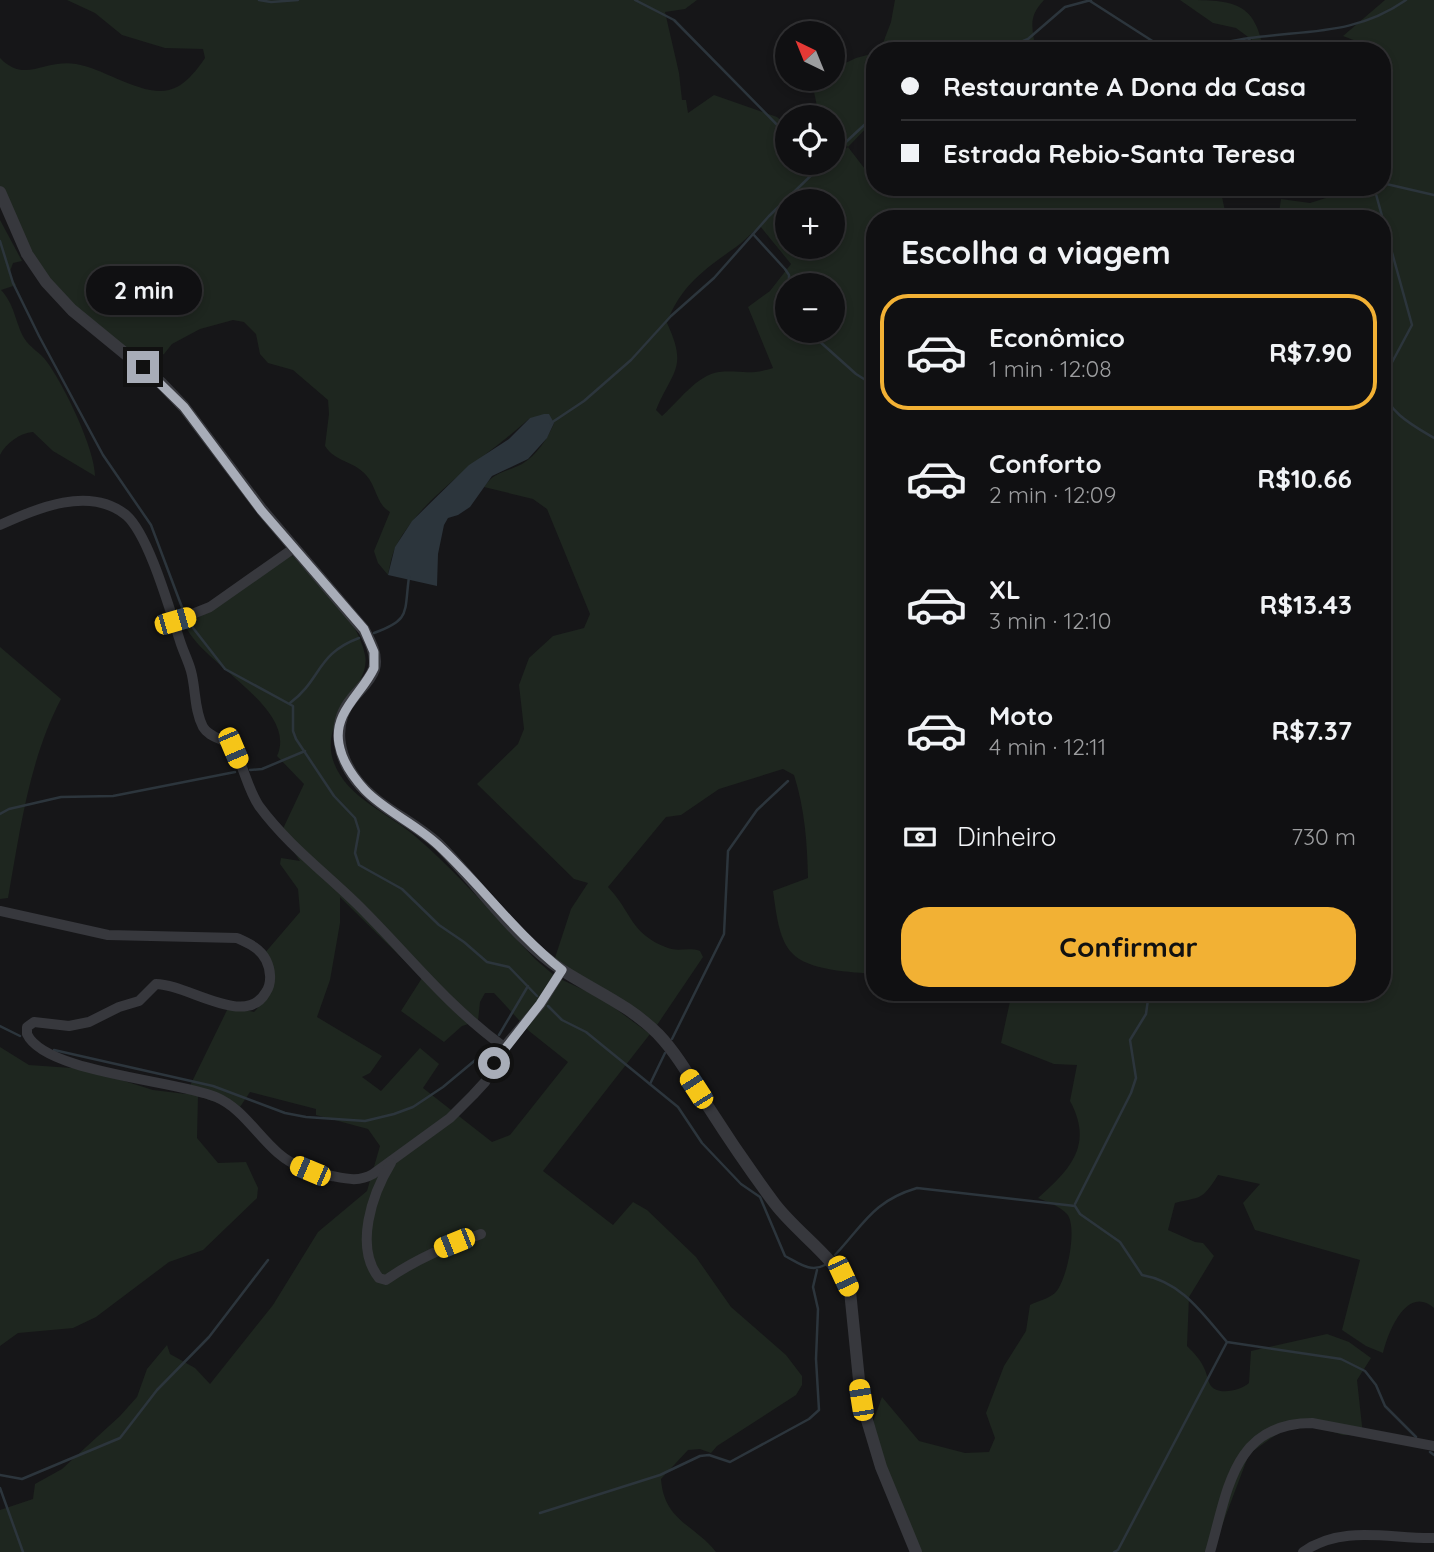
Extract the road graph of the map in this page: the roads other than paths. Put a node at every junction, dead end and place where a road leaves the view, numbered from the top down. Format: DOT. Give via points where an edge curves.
graph roads {
  1 [pos="0,191"];
  2 [pos="0,525"];
  3 [pos="294,548"];
  4 [pos="175,621"];
  5 [pos="0,911"];
  6 [pos="562,970"];
  7 [pos="504,1047"];
  8 [pos="393,1160"];
  9 [pos="481,1234"];
  10 [pos="1434,1446"];
  11 [pos="1434,1538"];
  12 [pos="916,1552"];
  13 [pos="1210,1552"];
  14 [pos="1303,1552"];
  1 -- 3 [label="street" via="27,254 46,282 184,407"];
  2 -- 4 [label="street" via="66,502 99,504 123,513 143,543"];
  3 -- 4 [label="street" via="210,607"];
  3 -- 6 [label="street" via="364,629 374,652 374,668 343,713 339,729 348,768 368,793 438,845 533,947"];
  4 -- 7 [label="street" via="203,726 233,748 260,807 440,994"];
  5 -- 8 [label="street" via="108,935 237,938 256,948 266,960 270,978 266,993 252,1005 229,1006 180,987 156,984 139,1001 89,1022 69,1026 34,1022 27,1027 27,1034 38,1048 65,1060 225,1101 280,1155 310,1171 358,1180"];
  6 -- 7 [label="street"];
  6 -- 12 [label="street" via="612,998 672,1050 783,1214 843,1276 850,1291 861,1400 881,1467"];
  7 -- 8 [label="street" via="485,1082 461,1108"];
  8 -- 9 [label="street" via="377,1189 366,1234 368,1261 379,1278 386,1280 405,1266"];
  10 -- 13 [label="street" via="1312,1423 1276,1428 1252,1443 1240,1459"];
  11 -- 14 [label="street" via="1336,1537"];
}
